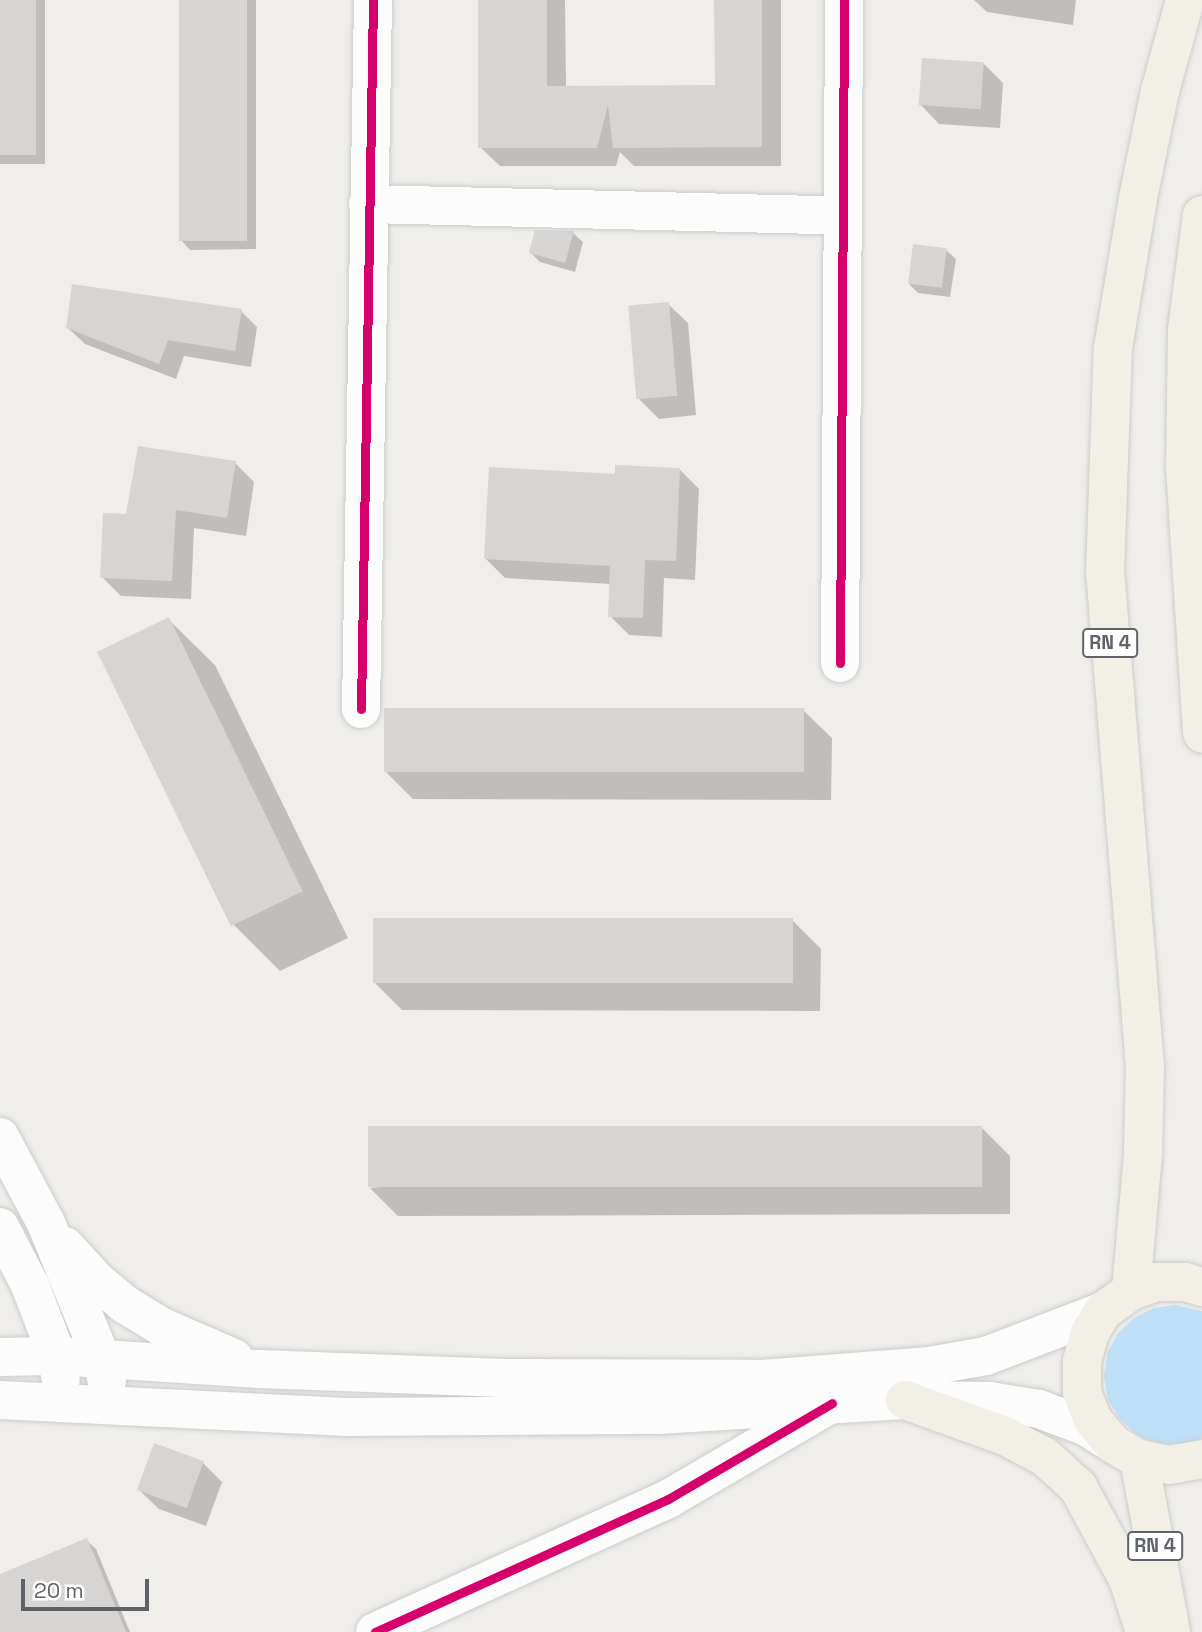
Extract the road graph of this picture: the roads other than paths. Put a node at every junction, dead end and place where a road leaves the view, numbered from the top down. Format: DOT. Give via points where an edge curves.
graph roads {
  1 [pos="373,0"];
  2 [pos="844,0"];
  3 [pos="1185,0"];
  4 [pos="368,204"];
  5 [pos="1202,215"];
  6 [pos="843,216"];
  7 [pos="1194,471"];
  8 [pos="840,663"];
  9 [pos="361,709"];
  10 [pos="1202,733"];
  11 [pos="0,1137"];
  12 [pos="46,1223"];
  13 [pos="0,1227"];
  14 [pos="1202,1287"];
  15 [pos="1117,1301"];
  16 [pos="57,1356"];
  17 [pos="0,1357"];
  18 [pos="102,1360"];
  19 [pos="260,1369"];
  20 [pos="0,1400"];
  21 [pos="905,1400"];
  22 [pos="65,1401"];
  23 [pos="832,1403"];
  24 [pos="113,1405"];
  25 [pos="1126,1451"];
  26 [pos="1202,1459"];
  27 [pos="375,1632"];
  28 [pos="1145,1632"];
  29 [pos="1171,1632"];
  1 -- 4 [label="main road"];
  2 -- 6 [label="main road"];
  3 -- 15 [label="highway, RN 4" via="1160,91 1113,348 1105,573 1145,1067 1143,1153"];
  4 -- 6 [label="main road"];
  4 -- 9 [label="main road"];
  5 -- 7 [label="highway" via="1187,330"];
  6 -- 8 [label="main road"];
  7 -- 10 [label="highway"];
  11 -- 12 [label="main road"];
  12 -- 18 [label="main road"];
  12 -- 19 [label="main road" via="97,1281 126,1305 162,1327"];
  13 -- 16 [label="main road" via="30,1285"];
  14 -- 15 [label="highway" via="1157,1282"];
  15 -- 19 [label="main road" via="986,1356 929,1366 762,1379 510,1378"];
  15 -- 25 [label="highway" via="1090,1332 1082,1361 1082,1392 1093,1420"];
  16 -- 17 [label="main road"];
  16 -- 18 [label="main road"];
  16 -- 22 [label="main road"];
  18 -- 19 [label="main road"];
  18 -- 24 [label="main road"];
  20 -- 22 [label="main road"];
  21 -- 23 [label="main road"];
  21 -- 25 [label="main road" via="1021,1404 1087,1427"];
  21 -- 28 [label="highway" via="1005,1436 1045,1457 1078,1487 1128,1579"];
  22 -- 24 [label="main road"];
  23 -- 24 [label="main road" via="659,1415 347,1417"];
  23 -- 27 [label="main road" via="668,1499"];
  25 -- 26 [label="highway" via="1169,1465"];
  25 -- 29 [label="highway, RN 4"];
}
